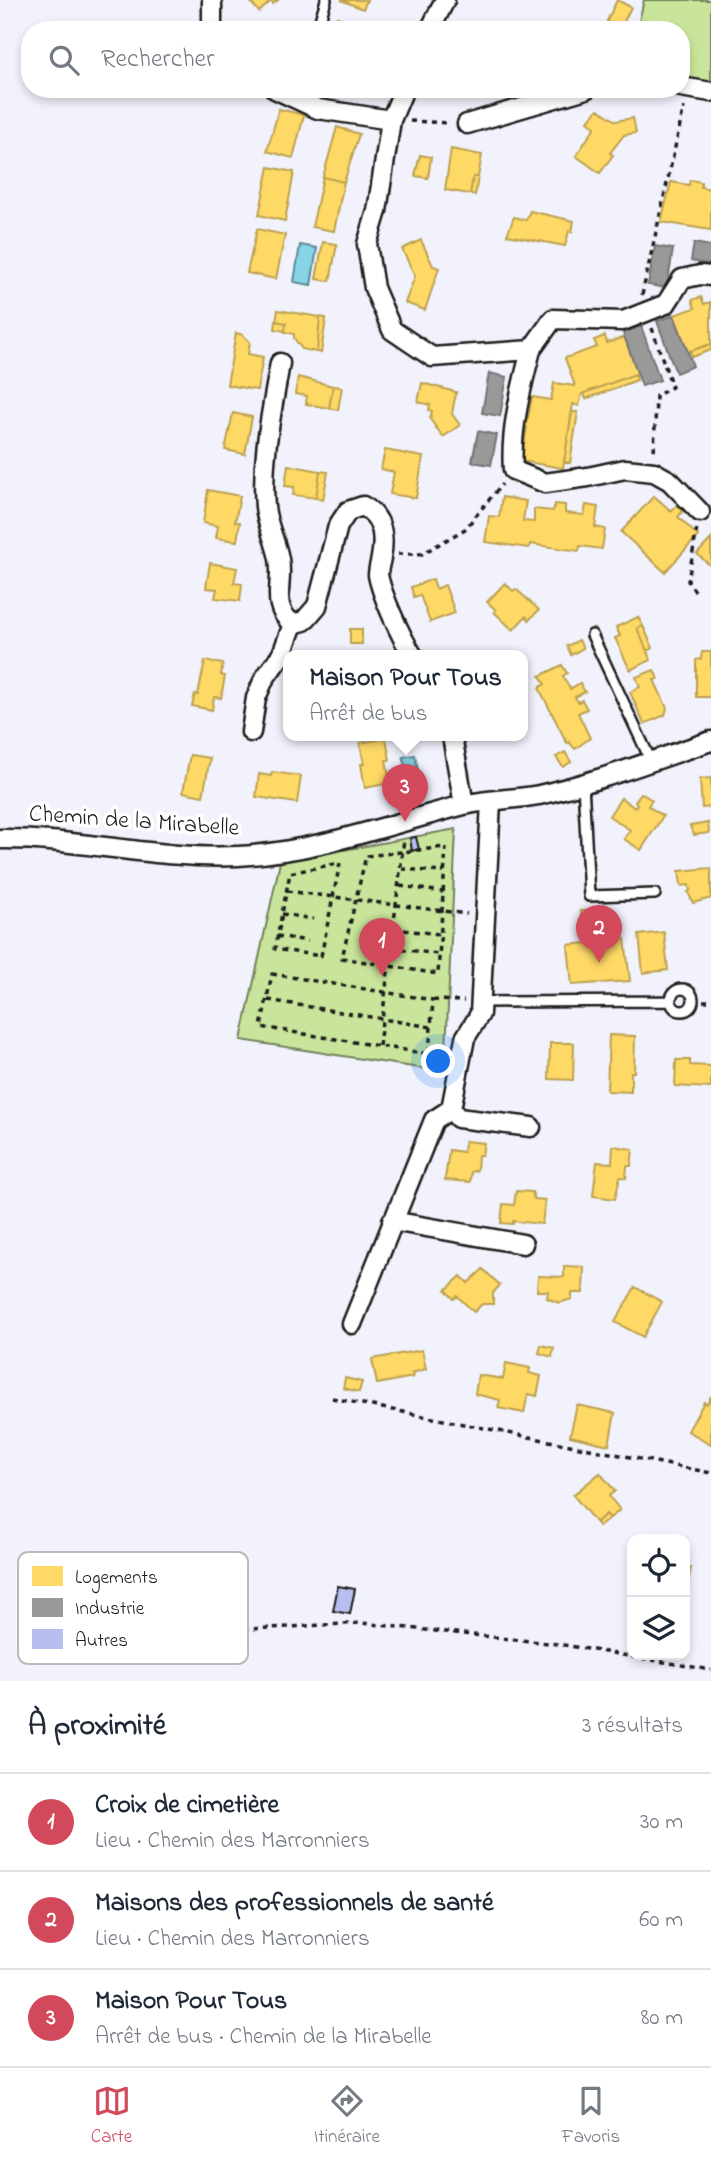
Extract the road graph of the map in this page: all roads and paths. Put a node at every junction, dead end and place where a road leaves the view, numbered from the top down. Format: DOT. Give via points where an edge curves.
graph roads {
  1 [pos="212,0"];
  2 [pos="326,0"];
  3 [pos="445,0"];
  4 [pos="212,21"];
  5 [pos="320,21"];
  6 [pos="434,21"];
  7 [pos="690,89"];
  8 [pos="711,92"];
  9 [pos="303,98"];
  10 [pos="400,98"];
  11 [pos="555,98"];
  12 [pos="683,98"];
  13 [pos="391,120"];
  14 [pos="467,124"];
  15 [pos="711,276"];
  16 [pos="647,313"];
  17 [pos="531,350"];
  18 [pos="280,363"];
  19 [pos="513,470"];
  20 [pos="654,472"];
  21 [pos="700,512"];
  22 [pos="382,554"];
  23 [pos="695,591"];
  24 [pos="293,624"];
  25 [pos="592,635"];
  26 [pos="283,650"];
  27 [pos="409,650"];
  28 [pos="283,651"];
  29 [pos="251,732"];
  30 [pos="453,741"];
  31 [pos="711,741"];
  32 [pos="651,761"];
  33 [pos="583,783"];
  34 [pos="491,802"];
  35 [pos="464,805"];
  36 [pos="0,839"];
  37 [pos="404,851"];
  38 [pos="402,869"];
  39 [pos="444,873"];
  40 [pos="400,886"];
  41 [pos="287,891"];
  42 [pos="443,892"];
  43 [pos="655,894"];
  44 [pos="334,897"];
  45 [pos="356,900"];
  46 [pos="397,906"];
  47 [pos="442,912"];
  48 [pos="282,914"];
  49 [pos="483,915"];
  50 [pos="313,919"];
  51 [pos="394,929"];
  52 [pos="439,934"];
  53 [pos="278,936"];
  54 [pos="308,941"];
  55 [pos="392,947"];
  56 [pos="439,954"];
  57 [pos="389,966"];
  58 [pos="386,992"];
  59 [pos="267,1000"];
  60 [pos="433,1000"];
  61 [pos="693,1000"];
  62 [pos="671,1001"];
  63 [pos="711,1001"];
  64 [pos="480,1002"];
  65 [pos="383,1020"];
  66 [pos="431,1027"];
  67 [pos="379,1046"];
  68 [pos="451,1109"];
  69 [pos="531,1127"];
  70 [pos="392,1221"];
  71 [pos="523,1244"];
  72 [pos="352,1324"];
  73 [pos="332,1398"];
  74 [pos="711,1473"];
  75 [pos="248,1629"];
  76 [pos="711,1670"];
  1 -- 4 [label="street"];
  2 -- 5 [label="lane"];
  3 -- 6 [label="street"];
  7 -- 8 [label="street"];
  9 -- 13 [label="street" via="318,109"];
  10 -- 13 [label="street"];
  11 -- 14 [label="street"];
  12 -- 16 [label="path" via="641,299"];
  13 -- 14 [label="path"];
  13 -- 17 [label="street" via="377,211 367,244 374,288 392,330 432,357"];
  15 -- 16 [label="street" via="682,279 666,304"];
  16 -- 17 [label="street" via="624,321 553,319"];
  16 -- 20 [label="path" via="672,387 656,396"];
  17 -- 19 [label="street" via="512,450"];
  18 -- 24 [label="street" via="265,456 265,510 279,558 278,603"];
  19 -- 20 [label="street" via="545,483 625,469"];
  19 -- 22 [label="path" via="465,529 422,554"];
  20 -- 21 [label="street" via="670,481"];
  21 -- 23 [label="path" via="688,581"];
  22 -- 24 [label="street" via="383,530 375,513 363,506 348,511 338,526 317,606 304,621"];
  22 -- 27 [label="street" via="378,573"];
  24 -- 26 [label="street"];
  25 -- 32 [label="lane"];
  28 -- 29 [label="street" via="256,698"];
  30 -- 35 [label="street"];
  31 -- 32 [label="street, Chemin de la Mirabelle"];
  32 -- 33 [label="street, Chemin de la Mirabelle"];
  33 -- 34 [label="street, Chemin de la Mirabelle"];
  33 -- 43 [label="lane" via="589,896"];
  34 -- 35 [label="street, Chemin de la Mirabelle"];
  34 -- 49 [label="street"];
  35 -- 36 [label="street, Chemin de la Mirabelle" via="308,847 239,856"];
  37 -- 38 [label="path"];
  37 -- 39 [label="path" via="446,847"];
  37 -- 45 [label="path" via="366,856"];
  38 -- 39 [label="path"];
  38 -- 40 [label="path"];
  39 -- 42 [label="path"];
  40 -- 42 [label="path"];
  40 -- 46 [label="path"];
  41 -- 44 [label="path"];
  41 -- 44 [label="path" via="290,873 341,863"];
  41 -- 48 [label="path"];
  42 -- 47 [label="path"];
  44 -- 45 [label="path"];
  44 -- 53 [label="path" via="321,956 275,949"];
  45 -- 46 [label="path"];
  45 -- 57 [label="path" via="342,958"];
  46 -- 47 [label="path"];
  46 -- 51 [label="path"];
  47 -- 49 [label="path"];
  47 -- 56 [label="path"];
  48 -- 50 [label="path"];
  48 -- 53 [label="path"];
  49 -- 64 [label="street"];
  51 -- 52 [label="path"];
  51 -- 55 [label="path"];
  53 -- 54 [label="path"];
  55 -- 56 [label="path"];
  55 -- 57 [label="path"];
  56 -- 57 [label="path" via="438,974"];
  57 -- 58 [label="path"];
  58 -- 59 [label="path" via="272,974"];
  58 -- 60 [label="path"];
  58 -- 65 [label="path"];
  59 -- 65 [label="path"];
  59 -- 67 [label="path" via="261,1027"];
  60 -- 64 [label="path"];
  60 -- 66 [label="path"];
  61 -- 62 [label="lane" via="691,1007 681,1010"];
  61 -- 62 [label="lane" via="683,989 673,994"];
  61 -- 63 [label="path"];
  62 -- 64 [label="lane"];
  64 -- 68 [label="street" via="480,1014 465,1038"];
  65 -- 66 [label="path"];
  65 -- 67 [label="path"];
  66 -- 67 [label="path" via="429,1054"];
  68 -- 69 [label="street" via="458,1118"];
  68 -- 70 [label="street" via="434,1120"];
  70 -- 71 [label="street"];
  70 -- 72 [label="street"];
  73 -- 74 [label="path"];
  75 -- 76 [label="path" via="360,1623 558,1644"];
}
